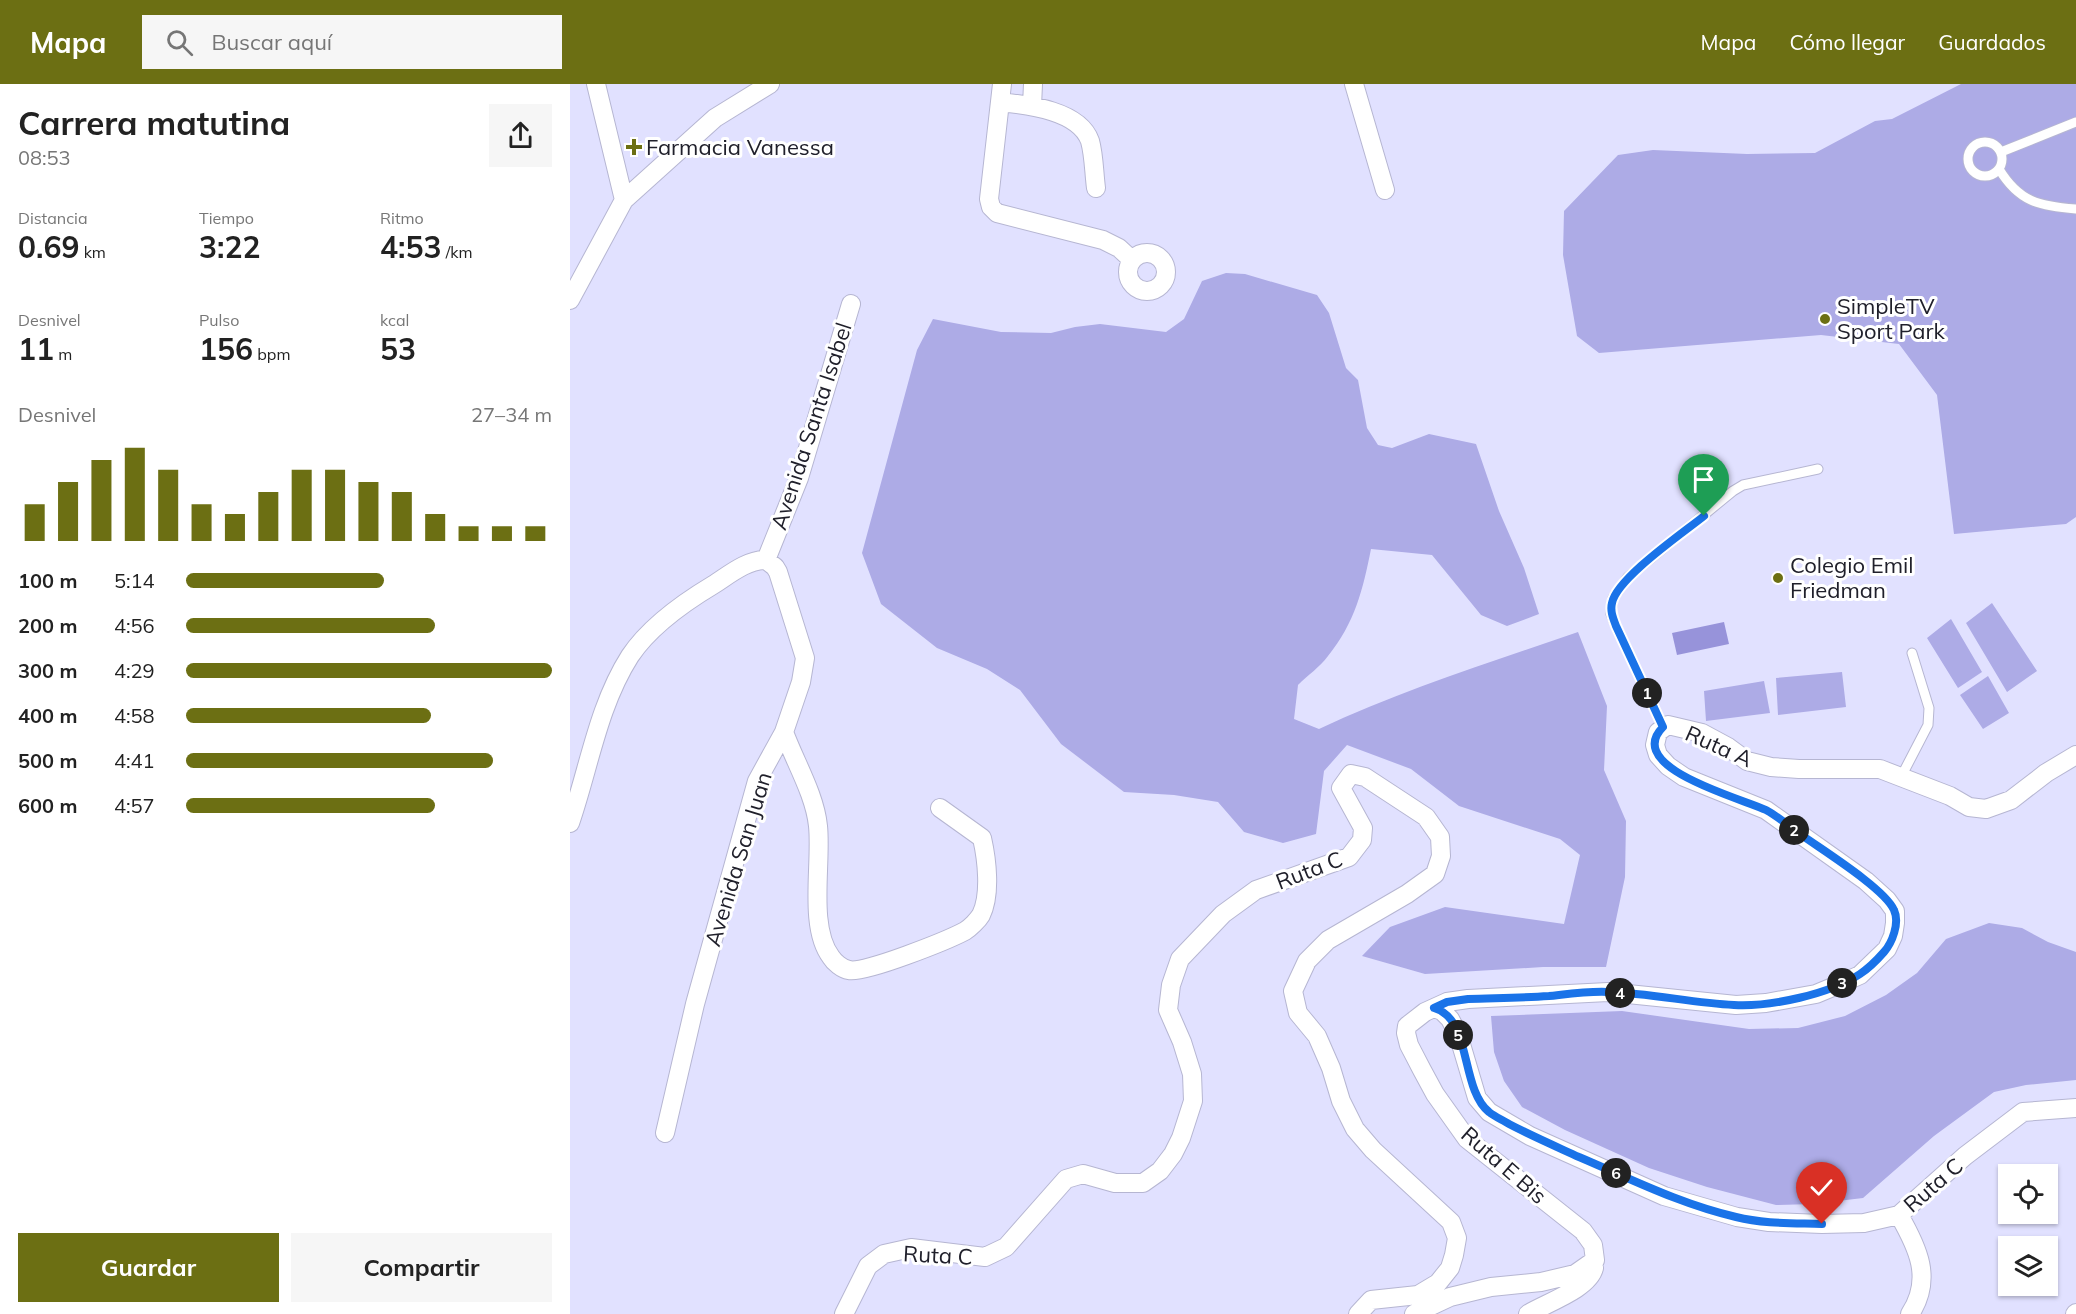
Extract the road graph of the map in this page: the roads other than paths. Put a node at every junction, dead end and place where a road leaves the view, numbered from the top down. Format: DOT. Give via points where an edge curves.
graph roads {
  1 [pos="596,84"];
  2 [pos="770,84"];
  3 [pos="1033,84"];
  4 [pos="1354,84"];
  5 [pos="1001,89"];
  6 [pos="1032,106"];
  7 [pos="2076,123"];
  8 [pos="2001,152"];
  9 [pos="1999,169"];
  10 [pos="1096,188"];
  11 [pos="1385,190"];
  12 [pos="624,200"];
  13 [pos="2076,209"];
  14 [pos="1132,260"];
  15 [pos="570,300"];
  16 [pos="851,304"];
  17 [pos="1818,469"];
  18 [pos="766,560"];
  19 [pos="1912,653"];
  20 [pos="1663,727"];
  21 [pos="784,732"];
  22 [pos="2076,755"];
  23 [pos="1901,777"];
  24 [pos="940,808"];
  25 [pos="570,824"];
  26 [pos="1434,1008"];
  27 [pos="2076,1108"];
  28 [pos="665,1133"];
  29 [pos="1899,1215"];
  30 [pos="1595,1260"];
  31 [pos="844,1314"];
  32 [pos="1358,1314"];
  33 [pos="1414,1314"];
  34 [pos="1528,1314"];
  35 [pos="1910,1314"];
  1 -- 12 [label="street"];
  2 -- 12 [label="street" via="715,118"];
  3 -- 6 [label="street"];
  4 -- 11 [label="street"];
  5 -- 6 [label="street"];
  5 -- 14 [label="street" via="991,207 996,213 1103,240"];
  6 -- 10 [label="street" via="1080,125 1090,141"];
  7 -- 8 [label="lane"];
  8 -- 9 [label="lane"];
  8 -- 9 [label="lane" via="1987,142 1976,145 1969,154 1970,166 1978,174 1989,175"];
  9 -- 13 [label="lane" via="2021,196 2050,207"];
  12 -- 15 [label="street"];
  16 -- 18 [label="street, Avenida Santa Isabel" via="799,478"];
  17 -- 20 [label="lane" via="1743,485 1733,491 1628,577 1614,598 1613,620"];
  18 -- 21 [label="street, Avenida San Juan" via="778,572 804,658 801,682"];
  18 -- 25 [label="street, Avenida Santa Isabel" via="751,562 687,601 632,654 603,711"];
  19 -- 23 [label="lane" via="1929,708 1928,725"];
  20 -- 23 [label="street, Ruta A" via="1702,733 1747,761 1771,767 1880,769"];
  20 -- 26 [label="street, Ruta A" via="1655,745 1668,766 1684,777 1766,810 1887,900 1895,911 1893,936 1887,949 1850,979 1816,994 1775,1001 1736,1005 1608,992 1468,999"];
  21 -- 24 [label="street" via="810,792 818,825 817,913 825,948 832,959 849,970 882,963 967,930 981,916 987,875 982,838"];
  21 -- 28 [label="street, Avenida San Juan" via="758,781 695,1004"];
  22 -- 23 [label="street, Ruta A" via="2011,800 1986,809 1969,807"];
  26 -- 29 [label="street, Ruta C" via="1442,1011 1454,1026 1477,1098 1489,1112 1530,1136 1664,1196 1769,1222 1864,1223"];
  26 -- 30 [label="street, Ruta E Bis" via="1415,1018 1406,1033 1436,1094 1467,1139 1583,1231 1593,1245"];
  27 -- 29 [label="street, Ruta C" via="2024,1112 1965,1156"];
  29 -- 35 [label="street" via="1915,1242 1920,1262 1922,1281"];
  30 -- 33 [label="street" via="1575,1274 1450,1297"];
  30 -- 34 [label="street" via="1592,1273 1570,1293"];
  31 -- 32 [label="street, Ruta C" via="868,1266 884,1254 910,1248 985,1257 1006,1247 1066,1179 1083,1174 1114,1183 1143,1183 1161,1172 1181,1138 1193,1101 1192,1074 1168,1010 1180,959 1223,914 1256,890 1349,856 1362,840 1364,828 1341,788 1351,774 1365,777 1426,817 1440,837 1441,856 1435,874 1328,940 1307,961 1293,991 1298,1012 1317,1036 1355,1128 1373,1150 1451,1222 1457,1238 1450,1268 1438,1283 1418,1295 1371,1300"];
}
